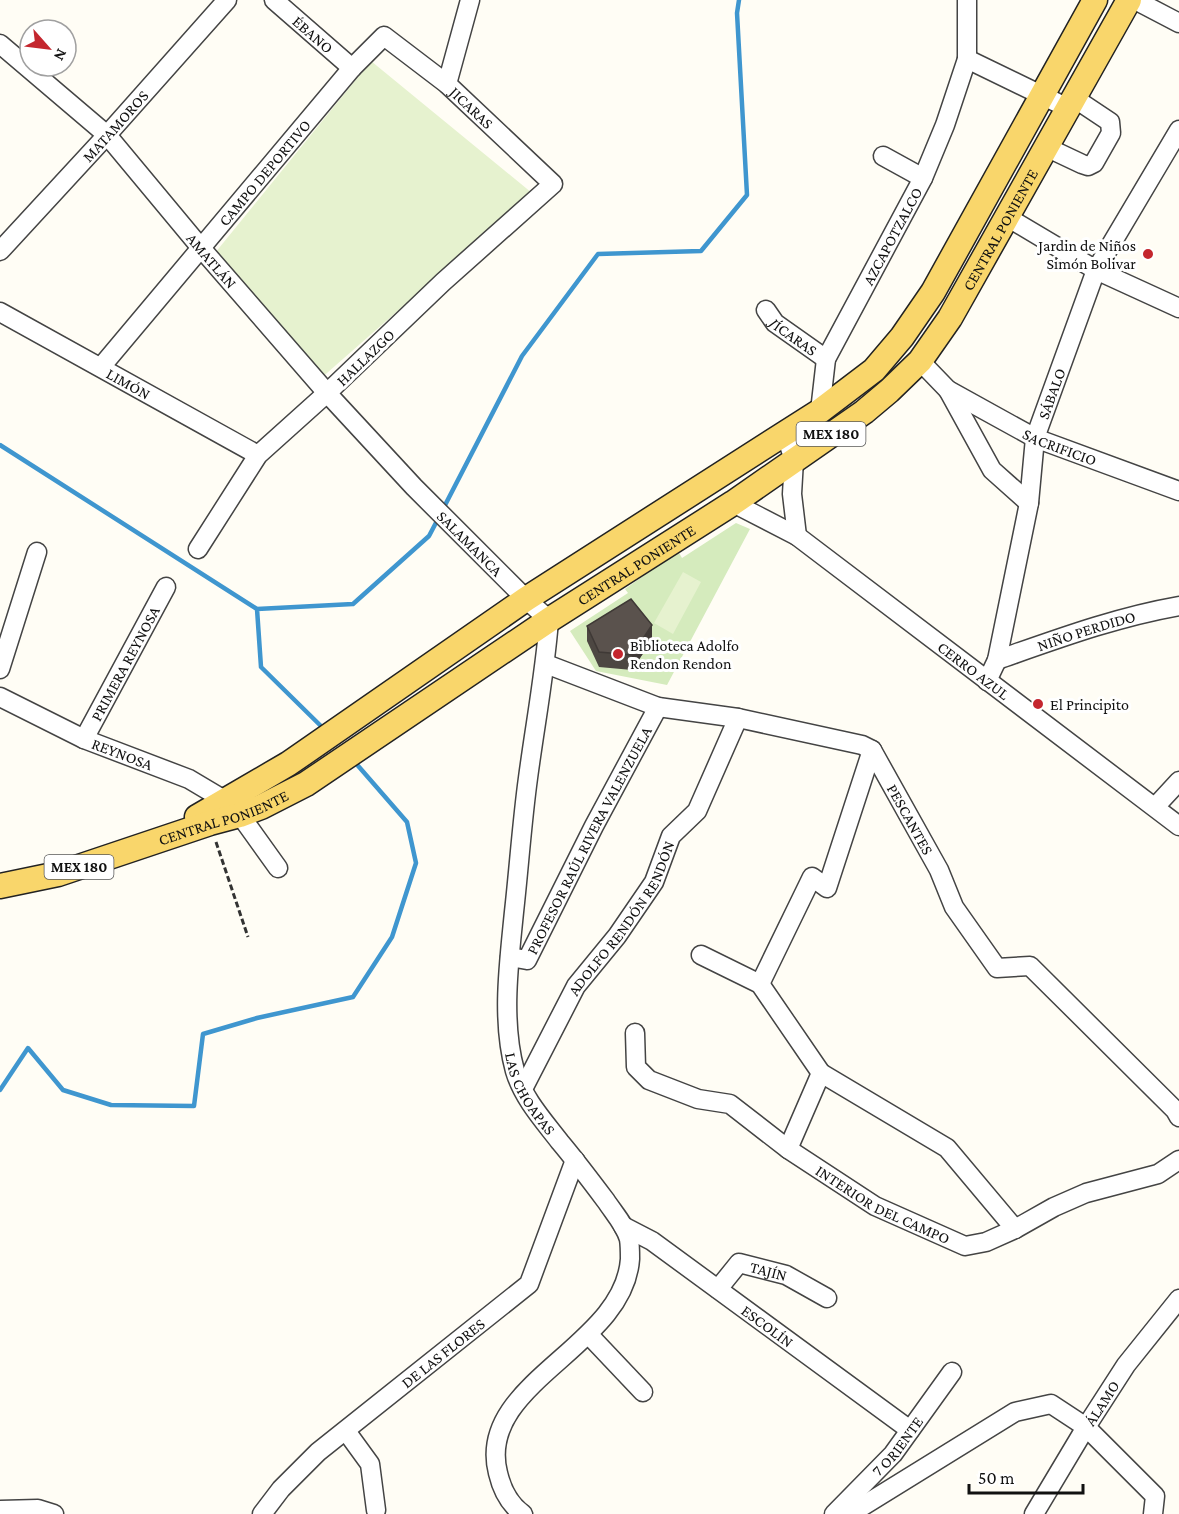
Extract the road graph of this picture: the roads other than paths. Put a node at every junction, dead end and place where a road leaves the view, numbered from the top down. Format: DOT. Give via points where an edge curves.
graph roads {
  1 [pos="227,0"];
  2 [pos="274,0"];
  3 [pos="470,0"];
  4 [pos="967,0"];
  5 [pos="1095,0"];
  6 [pos="1129,0"];
  7 [pos="1135,0"];
  8 [pos="1179,23"];
  9 [pos="384,36"];
  10 [pos="0,44"];
  11 [pos="967,58"];
  12 [pos="352,69"];
  13 [pos="447,84"];
  14 [pos="1041,96"];
  15 [pos="1071,103"];
  16 [pos="1178,134"];
  17 [pos="107,135"];
  18 [pos="1046,147"];
  19 [pos="883,156"];
  20 [pos="923,178"];
  21 [pos="554,184"];
  22 [pos="1007,217"];
  23 [pos="201,248"];
  24 [pos="0,251"];
  25 [pos="1096,270"];
  26 [pos="1179,308"];
  27 [pos="766,310"];
  28 [pos="0,312"];
  29 [pos="826,359"];
  30 [pos="920,361"];
  31 [pos="101,367"];
  32 [pos="948,390"];
  33 [pos="327,393"];
  34 [pos="820,411"];
  35 [pos="784,433"];
  36 [pos="1035,438"];
  37 [pos="258,455"];
  38 [pos="794,460"];
  39 [pos="414,487"];
  40 [pos="1179,491"];
  41 [pos="733,503"];
  42 [pos="1029,503"];
  43 [pos="797,536"];
  44 [pos="198,549"];
  45 [pos="37,552"];
  46 [pos="166,587"];
  47 [pos="526,599"];
  48 [pos="1179,606"];
  49 [pos="549,620"];
  50 [pos="997,660"];
  51 [pos="546,664"];
  52 [pos="0,669"];
  53 [pos="987,681"];
  54 [pos="0,697"];
  55 [pos="658,707"];
  56 [pos="738,718"];
  57 [pos="84,739"];
  58 [pos="872,750"];
  59 [pos="1179,781"];
  60 [pos="1155,807"];
  61 [pos="233,808"];
  62 [pos="1179,826"];
  63 [pos="156,840"];
  64 [pos="278,868"];
  65 [pos="0,886"];
  66 [pos="701,955"];
  67 [pos="510,957"];
  68 [pos="760,984"];
  69 [pos="635,1033"];
  70 [pos="821,1072"];
  71 [pos="523,1089"];
  72 [pos="1179,1117"];
  73 [pos="788,1149"];
  74 [pos="575,1160"];
  75 [pos="1179,1161"];
  76 [pos="623,1226"];
  77 [pos="1015,1229"];
  78 [pos="718,1289"];
  79 [pos="827,1298"];
  80 [pos="1179,1299"];
  81 [pos="589,1335"];
  82 [pos="952,1372"];
  83 [pos="644,1392"];
  84 [pos="1086,1428"];
  85 [pos="910,1430"];
  86 [pos="346,1431"];
  87 [pos="0,1510"];
  88 [pos="376,1510"];
  89 [pos="516,1512"];
  90 [pos="54,1514"];
  91 [pos="262,1514"];
  92 [pos="834,1514"];
  93 [pos="850,1514"];
  94 [pos="1034,1514"];
  95 [pos="1153,1514"];
  1 -- 17 [label="street, MATAMOROS"];
  2 -- 12 [label="street, ÉBANO"];
  3 -- 13 [label="street"];
  4 -- 11 [label="street, AZCAPOTZALCO"];
  5 -- 14 [label="main road, CENTRAL PONIENTE / MEX 180"];
  6 -- 15 [label="main road, CENTRAL PONIENTE / MEX 180"];
  7 -- 8 [label="street"];
  9 -- 12 [label="street, CAMPO DEPORTIVO"];
  9 -- 13 [label="street, JICARAS"];
  10 -- 17 [label="street, AMATLÁN"];
  11 -- 14 [label="street"];
  11 -- 20 [label="street, AZCAPOTZALCO"];
  12 -- 23 [label="street, CAMPO DEPORTIVO"];
  13 -- 21 [label="street, JICARAS"];
  14 -- 15 [label="street"];
  14 -- 34 [label="main road, CENTRAL PONIENTE / MEX 180" via="933,292 902,337 874,370"];
  15 -- 18 [label="main road, CENTRAL PONIENTE / MEX 180"];
  15 -- 18 [label="street" via="1110,122 1111,133 1094,164 1082,164"];
  16 -- 25 [label="street, SÁBALO"];
  17 -- 23 [label="street, AMATLÁN"];
  17 -- 24 [label="street, MATAMOROS"];
  18 -- 22 [label="main road, CENTRAL PONIENTE / MEX 180"];
  19 -- 20 [label="street"];
  20 -- 29 [label="street, AZCAPOTZALCO"];
  21 -- 33 [label="street, HALLAZGO" via="443,282"];
  22 -- 25 [label="street"];
  22 -- 30 [label="main road, CENTRAL PONIENTE / MEX 180" via="950,318"];
  23 -- 31 [label="street, CAMPO DEPORTIVO"];
  23 -- 33 [label="street, AMATLÁN"];
  25 -- 26 [label="street"];
  25 -- 36 [label="street, SÁBALO"];
  27 -- 29 [label="street, JÍCARAS" via="775,323"];
  28 -- 31 [label="street, LIMÓN"];
  29 -- 34 [label="street, AZCAPOTZALCO"];
  30 -- 32 [label="street, SACRIFICIO"];
  30 -- 38 [label="main road, CENTRAL PONIENTE / MEX 180" via="864,412"];
  31 -- 37 [label="street, LIMÓN"];
  32 -- 36 [label="street, SACRIFICIO"];
  32 -- 42 [label="street, SACRIFICIO" via="992,470"];
  33 -- 37 [label="street, HALLAZGO"];
  33 -- 39 [label="street, AMATLÁN"];
  34 -- 35 [label="main road, CENTRAL PONIENTE / MEX 180"];
  35 -- 38 [label="street"];
  35 -- 47 [label="main road, CENTRAL PONIENTE / MEX 180"];
  36 -- 40 [label="street, SACRIFICIO"];
  36 -- 42 [label="street, SÁBALO"];
  37 -- 44 [label="street, HALLAZGO"];
  38 -- 41 [label="main road, CENTRAL PONIENTE / MEX 180"];
  38 -- 43 [label="street" via="792,494"];
  39 -- 47 [label="street, SALAMANCA"];
  41 -- 43 [label="street, CERRO AZUL"];
  41 -- 49 [label="main road, CENTRAL PONIENTE / MEX 180"];
  42 -- 50 [label="street, SÁBALO"];
  43 -- 53 [label="street, CERRO AZUL"];
  45 -- 52 [label="street"];
  46 -- 57 [label="street, PRIMERA REYNOSA"];
  47 -- 49 [label="street"];
  47 -- 61 [label="main road, CENTRAL PONIENTE / MEX 180" via="288,764"];
  48 -- 50 [label="street, NIÑO PERDIDO" via="1087,628"];
  49 -- 51 [label="street, LAS CHOAPAS"];
  49 -- 61 [label="main road, CENTRAL PONIENTE / MEX 180" via="306,784 261,807"];
  50 -- 53 [label="street, SÁBALO"];
  51 -- 55 [label="street"];
  51 -- 67 [label="street, LAS CHOAPAS" via="528,780"];
  53 -- 60 [label="street, CERRO AZUL"];
  54 -- 57 [label="street, REYNOSA"];
  55 -- 56 [label="street"];
  55 -- 67 [label="street, PROFESOR RAÚL RIVERA VALENZUELA" via="527,960"];
  56 -- 58 [label="street"];
  56 -- 71 [label="street, ADOLFO RENDÓN RENDÓN" via="697,811 671,836 654,882 576,986"];
  57 -- 61 [label="street, REYNOSA" via="189,778"];
  58 -- 68 [label="street" via="827,888 812,877"];
  58 -- 72 [label="street, PESCANTES" via="939,870 954,907 997,968 1030,966"];
  59 -- 60 [label="street"];
  60 -- 62 [label="street, CERRO AZUL"];
  61 -- 63 [label="main road, CENTRAL PONIENTE / MEX 180"];
  61 -- 63 [label="main road, CENTRAL PONIENTE / MEX 180" via="210,823"];
  61 -- 64 [label="street"];
  63 -- 65 [label="main road, MEX 180" via="58,874"];
  66 -- 68 [label="street"];
  67 -- 71 [label="street, LAS CHOAPAS" via="509,1037 515,1072"];
  68 -- 70 [label="street"];
  69 -- 73 [label="street, INTERIOR DEL CAMPO" via="636,1067 649,1080 698,1099 730,1104"];
  70 -- 73 [label="street"];
  70 -- 77 [label="street" via="947,1148"];
  71 -- 74 [label="street, LAS CHOAPAS" via="530,1104"];
  73 -- 77 [label="street, INTERIOR DEL CAMPO" via="874,1206 965,1246"];
  74 -- 76 [label="street, LAS CHOAPAS"];
  74 -- 86 [label="street, DE LAS FLORES" via="529,1284"];
  75 -- 77 [label="street, INTERIOR DEL CAMPO" via="1158,1174 1086,1193"];
  76 -- 78 [label="street, ESCOLÍN" via="652,1241"];
  76 -- 81 [label="street, LAS CHOAPAS" via="629,1239 629,1271 613,1307"];
  78 -- 79 [label="street, TAJÍN" via="739,1263 786,1275"];
  78 -- 85 [label="street, ESCOLÍN"];
  80 -- 84 [label="street, ÁLAMO" via="1126,1365"];
  81 -- 83 [label="street"];
  81 -- 89 [label="street, LAS CHOAPAS" via="527,1390 502,1423 494,1458 501,1488"];
  82 -- 85 [label="street, 7 ORIENTE"];
  84 -- 93 [label="street" via="1051,1404 1016,1412"];
  84 -- 94 [label="street, ÁLAMO"];
  84 -- 95 [label="street" via="1155,1496"];
  85 -- 92 [label="street, 7 ORIENTE" via="893,1454"];
  86 -- 88 [label="street" via="370,1464"];
  86 -- 91 [label="street, DE LAS FLORES" via="318,1452"];
  87 -- 90 [label="street" via="38,1509"];
}
